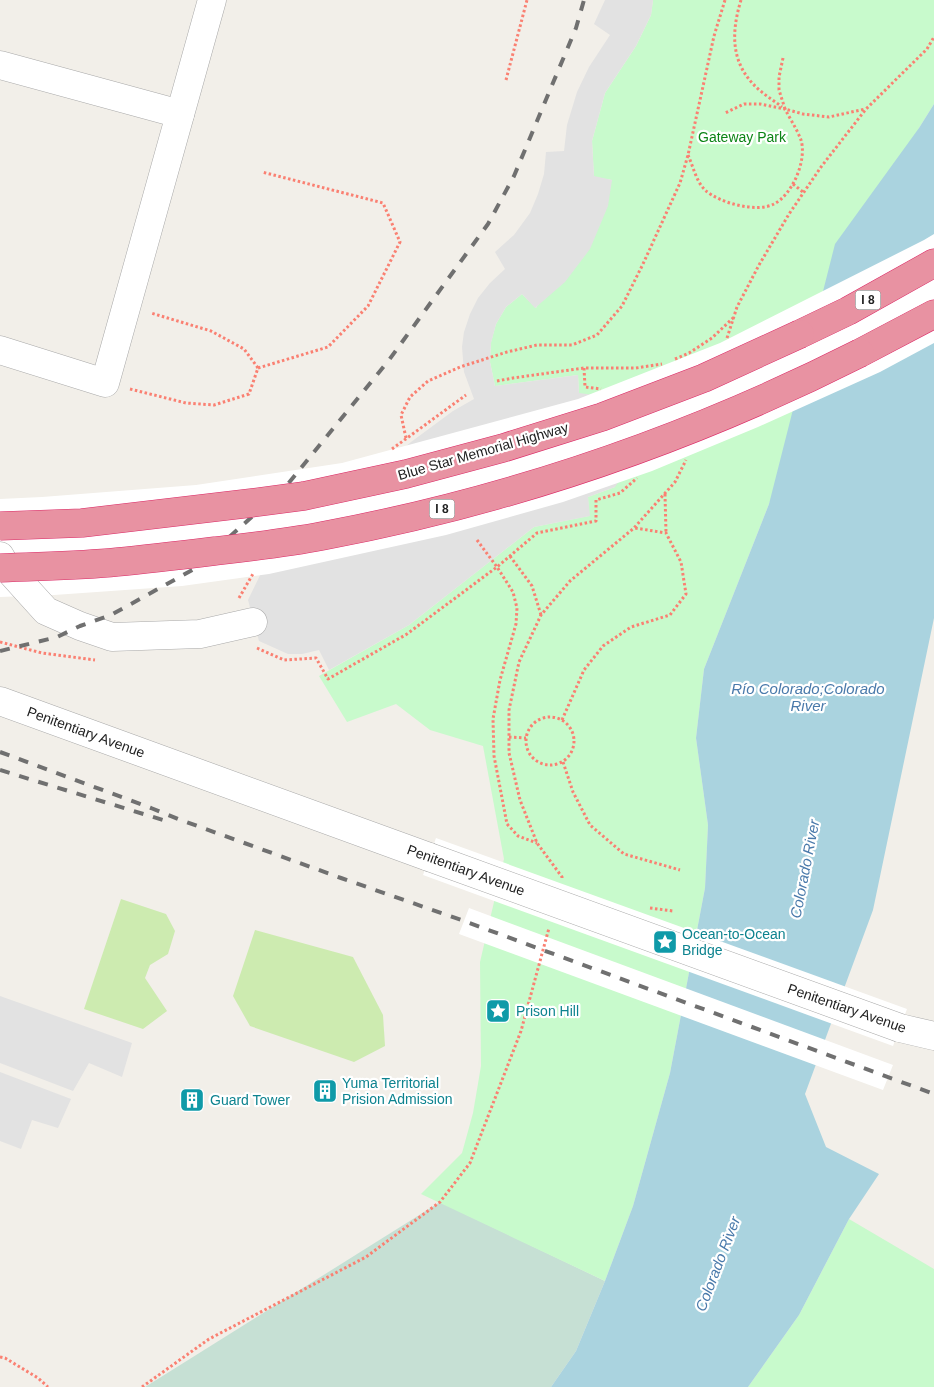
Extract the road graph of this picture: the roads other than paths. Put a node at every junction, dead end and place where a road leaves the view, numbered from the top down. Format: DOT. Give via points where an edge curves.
graph roads {
  1 [pos="212,0"];
  2 [pos="0,65"];
  3 [pos="180,114"];
  4 [pos="934,263"];
  5 [pos="934,314"];
  6 [pos="0,350"];
  7 [pos="0,526"];
  8 [pos="0,556"];
  9 [pos="0,568"];
  10 [pos="253,634"];
  11 [pos="0,701"];
  12 [pos="934,1036"];
  1 -- 3 [label="street"];
  2 -- 3 [label="street"];
  3 -- 6 [label="street" via="104,383"];
  4 -- 7 [label="highway, Blue Star Memorial Highway / I 8, bridge" via="848,311 704,378 602,417 503,448 406,474 304,496 154,516"];
  5 -- 9 [label="highway, I 8, bridge" via="813,376 717,419 612,459 476,501 321,536 252,547 116,562"];
  8 -- 10 [label="street" via="46,611 112,637"];
  11 -- 12 [label="street, Penitentiary Avenue, bridge" via="900,1028"];
}
